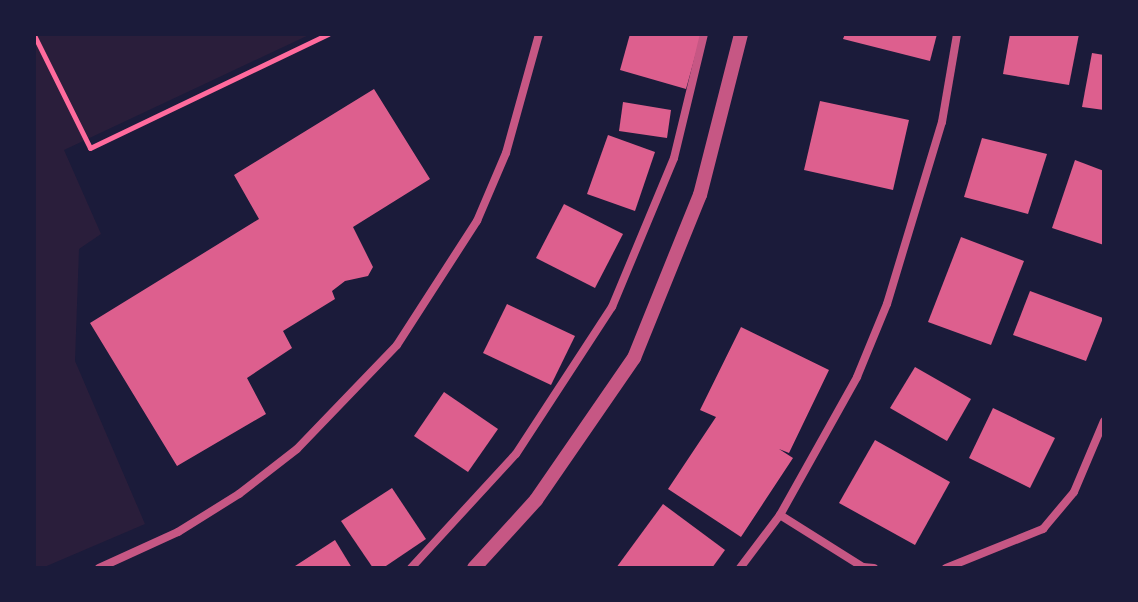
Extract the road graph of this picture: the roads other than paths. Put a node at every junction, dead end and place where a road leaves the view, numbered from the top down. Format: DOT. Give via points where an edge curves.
graph roads {
  1 [pos="539,34"];
  2 [pos="704,34"];
  3 [pos="741,34"];
  4 [pos="957,34"];
  5 [pos="1104,421"];
  6 [pos="780,515"];
  7 [pos="99,568"];
  8 [pos="411,568"];
  9 [pos="474,568"];
  10 [pos="740,568"];
  11 [pos="874,568"];
  12 [pos="946,568"];
  1 -- 7 [label="street" via="506,153 477,221 397,345 339,409 239,494 178,532"];
  2 -- 8 [label="street" via="674,158 612,307 516,454"];
  3 -- 9 [label="street" via="700,195 634,358 553,477"];
  4 -- 6 [label="street" via="942,122 887,304 857,377"];
  5 -- 12 [label="street" via="1074,492 1043,529"];
  6 -- 10 [label="street"];
  6 -- 11 [label="street"];
}
